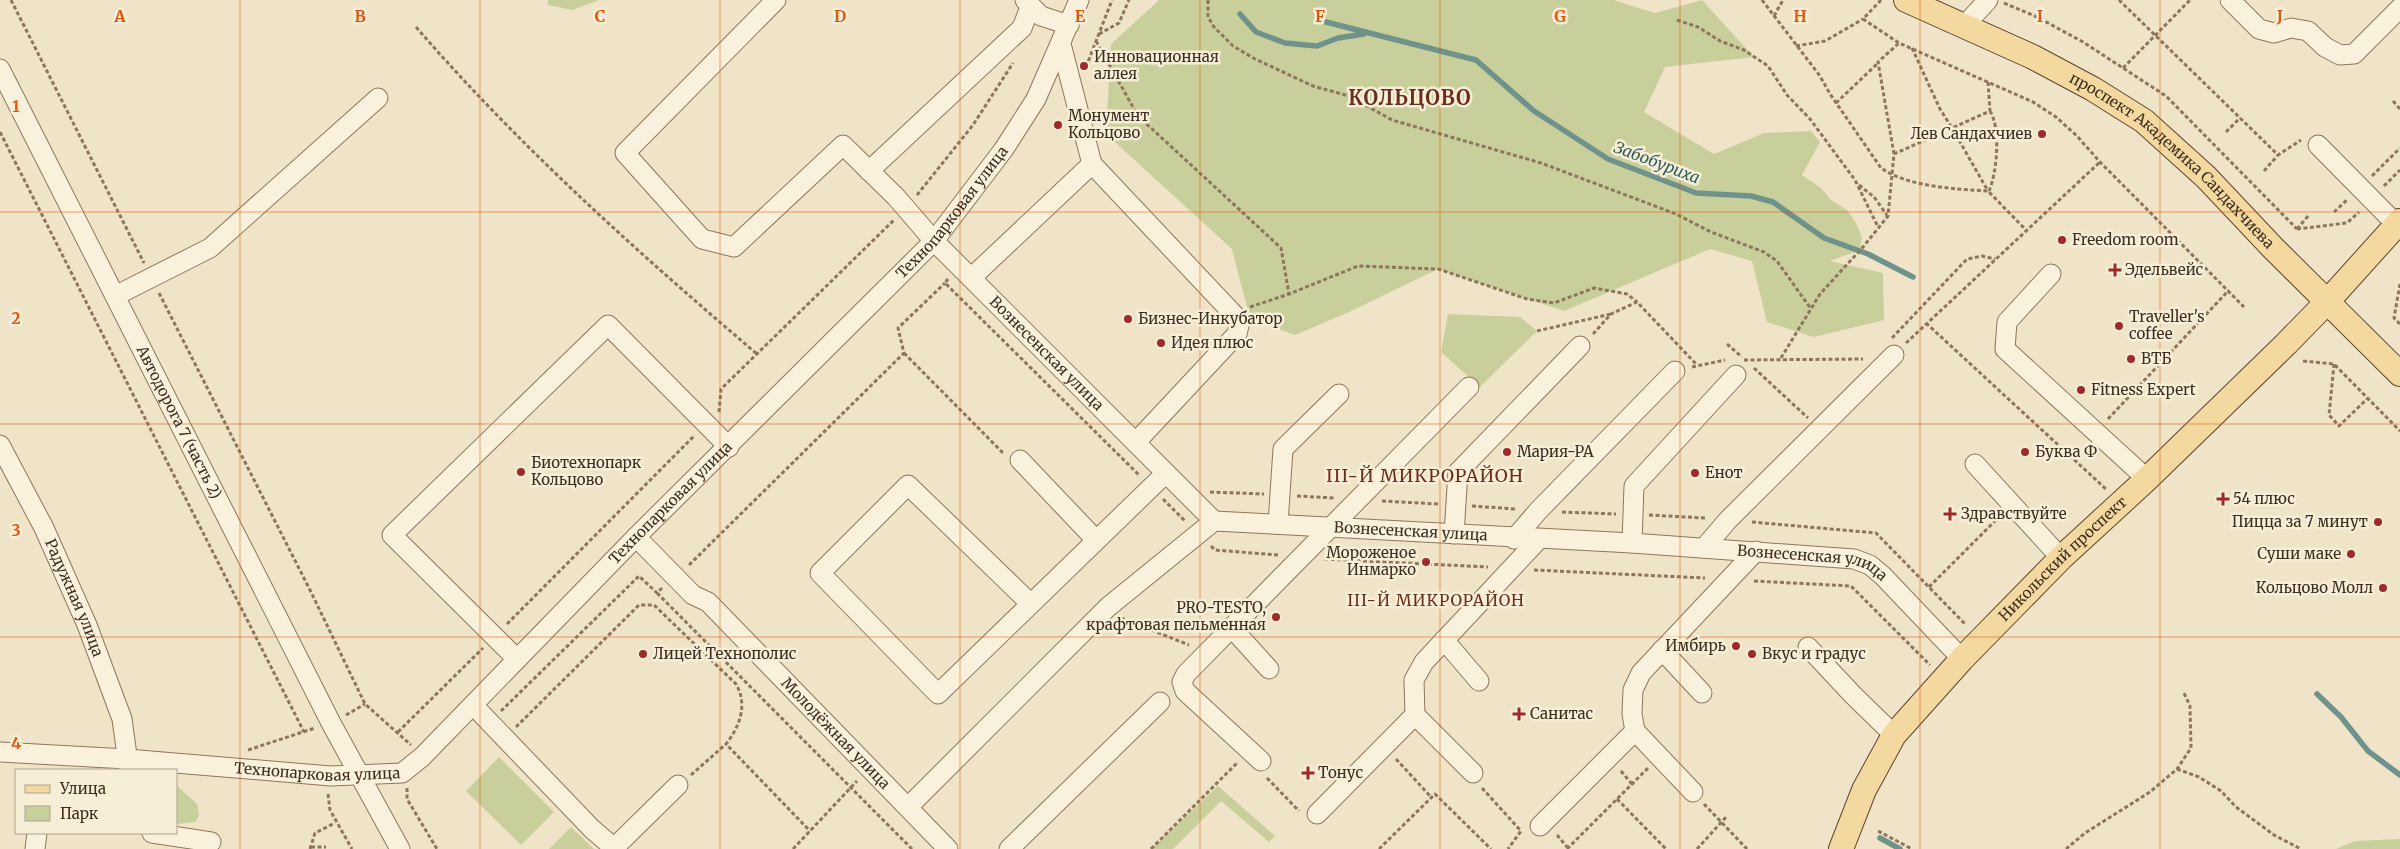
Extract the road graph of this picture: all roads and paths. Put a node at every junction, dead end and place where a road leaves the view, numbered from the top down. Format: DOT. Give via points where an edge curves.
graph roads {
  1 [pos="11,0"];
  2 [pos="776,0"];
  3 [pos="1079,0"];
  4 [pos="1112,0"];
  5 [pos="1129,0"];
  6 [pos="1208,0"];
  7 [pos="1762,0"];
  8 [pos="1783,0"];
  9 [pos="1881,0"];
  10 [pos="1906,0"];
  11 [pos="1988,0"];
  12 [pos="1998,0"];
  13 [pos="2119,0"];
  14 [pos="2190,0"];
  15 [pos="2230,0"];
  16 [pos="1027,3"];
  17 [pos="2400,8"];
  18 [pos="1774,16"];
  19 [pos="1863,19"];
  20 [pos="1677,20"];
  21 [pos="1069,25"];
  22 [pos="1964,26"];
  23 [pos="416,27"];
  24 [pos="1099,34"];
  25 [pos="2155,36"];
  26 [pos="1096,41"];
  27 [pos="1899,43"];
  28 [pos="1061,44"];
  29 [pos="1796,46"];
  30 [pos="1912,48"];
  31 [pos="1015,60"];
  32 [pos="1878,62"];
  33 [pos="2123,68"];
  34 [pos="0,69"];
  35 [pos="1988,82"];
  36 [pos="378,98"];
  37 [pos="1074,98"];
  38 [pos="2393,101"];
  39 [pos="1836,103"];
  40 [pos="2400,109"];
  41 [pos="1990,111"];
  42 [pos="2240,118"];
  43 [pos="1952,128"];
  44 [pos="0,132"];
  45 [pos="2226,132"];
  46 [pos="2318,145"];
  47 [pos="1894,154"];
  48 [pos="2278,155"];
  49 [pos="2100,162"];
  50 [pos="1092,164"];
  51 [pos="869,171"];
  52 [pos="2264,171"];
  53 [pos="1891,175"];
  54 [pos="1858,185"];
  55 [pos="1988,191"];
  56 [pos="906,208"];
  57 [pos="2309,215"];
  58 [pos="1888,216"];
  59 [pos="2348,223"];
  60 [pos="2398,223"];
  61 [pos="1878,227"];
  62 [pos="2297,229"];
  63 [pos="2026,230"];
  64 [pos="934,241"];
  65 [pos="1995,259"];
  66 [pos="2050,274"];
  67 [pos="152,278"];
  68 [pos="971,278"];
  69 [pos="944,283"];
  70 [pos="2400,284"];
  71 [pos="2229,290"];
  72 [pos="1289,294"];
  73 [pos="115,296"];
  74 [pos="1637,302"];
  75 [pos="2328,302"];
  76 [pos="2244,307"];
  77 [pos="1811,309"];
  78 [pos="1612,314"];
  79 [pos="1236,317"];
  80 [pos="1926,324"];
  81 [pos="2400,324"];
  82 [pos="1537,332"];
  83 [pos="1727,344"];
  84 [pos="1580,346"];
  85 [pos="1890,349"];
  86 [pos="904,353"];
  87 [pos="757,354"];
  88 [pos="1865,356"];
  89 [pos="1780,358"];
  90 [pos="1858,360"];
  91 [pos="2303,361"];
  92 [pos="1736,364"];
  93 [pos="2334,364"];
  94 [pos="1697,366"];
  95 [pos="1675,371"];
  96 [pos="2400,374"];
  97 [pos="1469,387"];
  98 [pos="1339,394"];
  99 [pos="2368,399"];
  100 [pos="706,424"];
  101 [pos="2104,424"];
  102 [pos="1819,428"];
  103 [pos="2400,431"];
  104 [pos="1136,442"];
  105 [pos="0,445"];
  106 [pos="729,447"];
  107 [pos="1020,460"];
  108 [pos="1975,464"];
  109 [pos="1166,473"];
  110 [pos="2147,479"];
  111 [pos="2120,503"];
  112 [pos="2012,504"];
  113 [pos="1214,522"];
  114 [pos="1278,524"];
  115 [pos="1328,528"];
  116 [pos="1454,534"];
  117 [pos="636,537"];
  118 [pos="1514,539"];
  119 [pos="1096,540"];
  120 [pos="1538,540"];
  121 [pos="1632,543"];
  122 [pos="1704,548"];
  123 [pos="1756,552"];
  124 [pos="2061,558"];
  125 [pos="675,577"];
  126 [pos="1929,587"];
  127 [pos="657,593"];
  128 [pos="1031,604"];
  129 [pos="1104,612"];
  130 [pos="1231,627"];
  131 [pos="495,637"];
  132 [pos="1444,640"];
  133 [pos="1808,647"];
  134 [pos="1662,650"];
  135 [pos="1207,652"];
  136 [pos="517,659"];
  137 [pos="1962,659"];
  138 [pos="1269,669"];
  139 [pos="1479,682"];
  140 [pos="1702,693"];
  141 [pos="2184,693"];
  142 [pos="1160,702"];
  143 [pos="473,705"];
  144 [pos="1415,715"];
  145 [pos="489,722"];
  146 [pos="1635,731"];
  147 [pos="304,732"];
  148 [pos="398,732"];
  149 [pos="1894,735"];
  150 [pos="505,738"];
  151 [pos="726,744"];
  152 [pos="1383,746"];
  153 [pos="0,752"];
  154 [pos="1256,756"];
  155 [pos="1660,756"];
  156 [pos="422,757"];
  157 [pos="45,762"];
  158 [pos="128,765"];
  159 [pos="870,768"];
  160 [pos="2178,769"];
  161 [pos="1473,772"];
  162 [pos="360,775"];
  163 [pos="331,776"];
  164 [pos="685,780"];
  165 [pos="408,785"];
  166 [pos="851,788"];
  167 [pos="1693,792"];
  168 [pos="1432,797"];
  169 [pos="1617,799"];
  170 [pos="908,807"];
  171 [pos="1317,814"];
  172 [pos="1727,816"];
  173 [pos="1722,822"];
  174 [pos="336,824"];
  175 [pos="1540,826"];
  176 [pos="810,831"];
  177 [pos="1878,831"];
  178 [pos="37,834"];
  179 [pos="159,834"];
  180 [pos="1561,841"];
  181 [pos="211,842"];
  182 [pos="326,847"];
  183 [pos="310,848"];
  184 [pos="613,848"];
  185 [pos="1568,848"];
  186 [pos="35,849"];
  187 [pos="352,849"];
  188 [pos="400,849"];
  189 [pos="437,849"];
  190 [pos="793,849"];
  191 [pos="912,849"];
  192 [pos="948,849"];
  193 [pos="1009,849"];
  194 [pos="1151,849"];
  195 [pos="1380,849"];
  196 [pos="1491,849"];
  197 [pos="1508,849"];
  198 [pos="1666,849"];
  199 [pos="1698,849"];
  200 [pos="1747,849"];
  201 [pos="1841,849"];
  202 [pos="1912,849"];
  203 [pos="2066,849"];
  204 [pos="2301,849"];
  1 -- 67 [label="path"];
  2 -- 51 [label="street, Вознесенская улица" via="624,153 702,239 734,247 843,145"];
  3 -- 21 [label="street, Технопарковая улица"];
  4 -- 24 [label="path"];
  5 -- 24 [label="path" via="1119,23"];
  6 -- 77 [label="path" via="1208,17 1214,27 1233,46 1254,59 1313,86 1349,96 1392,120 1542,164 1676,214 1711,232 1764,252 1777,261"];
  7 -- 18 [label="path"];
  8 -- 18 [label="path"];
  9 -- 19 [label="path"];
  10 -- 22 [label="main road, проспект Академика Сандахчиева"];
  11 -- 22 [label="street"];
  12 -- 33 [label="path" via="2038,17"];
  13 -- 25 [label="path"];
  14 -- 25 [label="path"];
  15 -- 17 [label="street" via="2259,29 2274,33 2291,28 2308,30 2325,47 2340,55 2354,54"];
  16 -- 21 [label="street" via="1041,16"];
  16 -- 51 [label="street" via="1022,28"];
  18 -- 29 [label="path"];
  19 -- 27 [label="path"];
  19 -- 29 [label="path" via="1825,41"];
  20 -- 54 [label="path" via="1744,50 1768,66"];
  21 -- 28 [label="street, Технопарковая улица"];
  22 -- 75 [label="main road, проспект Академика Сандахчиева" via="2033,57 2144,121 2206,177"];
  23 -- 87 [label="path" via="493,112 618,235"];
  24 -- 26 [label="path"];
  25 -- 33 [label="path"];
  25 -- 42 [label="path"];
  26 -- 37 [label="path"];
  26 -- 72 [label="path" via="1138,116 1281,248"];
  27 -- 30 [label="path"];
  27 -- 32 [label="path"];
  28 -- 37 [label="street"];
  28 -- 64 [label="street, Технопарковая улица" via="1036,99 1004,149"];
  29 -- 39 [label="path"];
  30 -- 35 [label="path"];
  30 -- 43 [label="path"];
  31 -- 56 [label="path" via="973,125"];
  32 -- 39 [label="path"];
  32 -- 47 [label="path"];
  33 -- 62 [label="path" via="2166,96"];
  34 -- 73 [label="street, Автодорога 7 (часть 2)"];
  35 -- 41 [label="path"];
  35 -- 49 [label="path" via="2033,102 2056,117"];
  36 -- 67 [label="street" via="210,248"];
  37 -- 50 [label="street"];
  38 -- 40 [label="path"];
  39 -- 53 [label="path" via="1873,157"];
  41 -- 43 [label="path"];
  41 -- 55 [label="path" via="1996,132 1995,171"];
  42 -- 45 [label="path"];
  42 -- 48 [label="path"];
  43 -- 47 [label="path"];
  43 -- 55 [label="path"];
  44 -- 147 [label="path"];
  46 -- 48 [label="path" via="2300,140"];
  46 -- 60 [label="street"];
  47 -- 53 [label="path"];
  48 -- 52 [label="path"];
  49 -- 63 [label="path"];
  49 -- 71 [label="path"];
  50 -- 68 [label="street"];
  50 -- 79 [label="street"];
  51 -- 56 [label="street, Вознесенская улица"];
  53 -- 55 [label="path" via="1938,188"];
  53 -- 58 [label="path"];
  54 -- 58 [label="path"];
  54 -- 61 [label="path"];
  55 -- 63 [label="path"];
  56 -- 64 [label="street, Вознесенская улица"];
  56 -- 87 [label="path"];
  57 -- 62 [label="path"];
  58 -- 61 [label="path"];
  59 -- 62 [label="path"];
  60 -- 75 [label="main road, Никольский проспект"];
  61 -- 77 [label="path" via="1820,294"];
  63 -- 65 [label="path"];
  64 -- 68 [label="street, Вознесенская улица"];
  64 -- 106 [label="street, Технопарковая улица"];
  65 -- 80 [label="path"];
  65 -- 85 [label="path" via="1982,256 1967,259 1892,339"];
  66 -- 110 [label="street" via="2007,322 2005,349"];
  67 -- 73 [label="street"];
  67 -- 148 [label="path" via="366,704"];
  68 -- 104 [label="street, Вознесенская улица"];
  69 -- 86 [label="path" via="898,328"];
  70 -- 81 [label="path" via="2394,318"];
  71 -- 76 [label="path"];
  71 -- 101 [label="path"];
  72 -- 74 [label="path" via="1358,266 1438,269 1527,298 1554,303 1594,288 1627,294"];
  72 -- 79 [label="path" via="1244,309"];
  73 -- 162 [label="street, Автодорога 7 (часть 2)"];
  74 -- 78 [label="path"];
  74 -- 94 [label="path"];
  75 -- 96 [label="main road, проспект Академика Сандахчиева"];
  75 -- 110 [label="main road, Никольский проспект"];
  77 -- 89 [label="path"];
  78 -- 82 [label="path"];
  78 -- 84 [label="path"];
  79 -- 104 [label="street" via="1240,321 1237,334"];
  80 -- 85 [label="path"];
  80 -- 111 [label="path"];
  83 -- 92 [label="path"];
  84 -- 116 [label="street" via="1458,472"];
  85 -- 90 [label="path"];
  85 -- 102 [label="street"];
  86 -- 107 [label="path" via="1011,461"];
  86 -- 125 [label="path"];
  87 -- 100 [label="path" via="721,389 721,411"];
  88 -- 90 [label="path"];
  89 -- 90 [label="path"];
  89 -- 92 [label="path"];
  91 -- 93 [label="path"];
  92 -- 94 [label="path"];
  92 -- 102 [label="path"];
  92 -- 121 [label="street" via="1634,486"];
  93 -- 99 [label="path"];
  93 -- 99 [label="path" via="2329,415 2339,426"];
  94 -- 95 [label="path"];
  95 -- 118 [label="street"];
  97 -- 115 [label="street"];
  98 -- 114 [label="street" via="1283,448"];
  99 -- 103 [label="path"];
  100 -- 106 [label="street"];
  100 -- 131 [label="path"];
  100 -- 131 [label="street" via="608,325 392,535"];
  102 -- 122 [label="street"];
  104 -- 109 [label="street, Вознесенская улица"];
  105 -- 158 [label="street, Радужная улица" via="44,528 87,625 122,719"];
  106 -- 117 [label="street, Технопарковая улица"];
  107 -- 119 [label="street"];
  108 -- 112 [label="street"];
  109 -- 113 [label="street, Вознесенская улица"];
  109 -- 119 [label="street"];
  110 -- 111 [label="main road, Никольский проспект"];
  111 -- 124 [label="main road, Никольский проспект"];
  112 -- 124 [label="street"];
  112 -- 126 [label="path"];
  113 -- 114 [label="street, Вознесенская улица"];
  113 -- 129 [label="street"];
  114 -- 115 [label="street, Вознесенская улица"];
  115 -- 116 [label="street, Вознесенская улица"];
  115 -- 130 [label="street"];
  116 -- 118 [label="street, Вознесенская улица"];
  117 -- 125 [label="street, Молодёжная улица"];
  117 -- 136 [label="street, Технопарковая улица"];
  118 -- 120 [label="street, Вознесенская улица"];
  119 -- 128 [label="street"];
  120 -- 121 [label="street, Вознесенская улица"];
  120 -- 132 [label="street"];
  121 -- 122 [label="street, Вознесенская улица"];
  122 -- 123 [label="street, Вознесенская улица"];
  123 -- 134 [label="street"];
  123 -- 137 [label="street, Вознесенская улица" via="1854,559 1870,565"];
  124 -- 137 [label="main road, Никольский проспект"];
  125 -- 127 [label="path"];
  125 -- 159 [label="street, Молодёжная улица" via="693,595 708,602"];
  127 -- 145 [label="path" via="639,576"];
  127 -- 166 [label="path"];
  128 -- 128 [label="street" via="938,694 820,573 908,485"];
  129 -- 135 [label="path"];
  129 -- 170 [label="street"];
  130 -- 135 [label="street"];
  130 -- 138 [label="street"];
  131 -- 136 [label="street"];
  131 -- 148 [label="path"];
  132 -- 139 [label="street"];
  132 -- 144 [label="street" via="1424,662 1414,680"];
  133 -- 149 [label="street"];
  134 -- 140 [label="street"];
  134 -- 146 [label="street" via="1641,673 1633,690"];
  135 -- 154 [label="street" via="1186,674 1182,682 1185,691"];
  136 -- 143 [label="street, Технопарковая улица"];
  137 -- 149 [label="main road, Никольский проспект"];
  141 -- 160 [label="path" via="2190,706 2191,748"];
  142 -- 193 [label="street"];
  143 -- 145 [label="street"];
  143 -- 156 [label="street, Технопарковая улица"];
  144 -- 152 [label="street"];
  144 -- 161 [label="street"];
  145 -- 150 [label="street"];
  146 -- 155 [label="street"];
  146 -- 175 [label="street"];
  148 -- 156 [label="path"];
  149 -- 201 [label="main road, Никольский проспект" via="1864,790"];
  150 -- 151 [label="path" via="639,605 654,604 741,692 740,719 736,732"];
  150 -- 184 [label="street"];
  151 -- 164 [label="path"];
  151 -- 176 [label="path"];
  152 -- 168 [label="path"];
  152 -- 171 [label="street"];
  153 -- 157 [label="street, Технопарковая улица"];
  154 -- 171 [label="path" via="1256,767 1302,815 1308,808"];
  154 -- 194 [label="path"];
  155 -- 167 [label="street"];
  155 -- 169 [label="path"];
  156 -- 162 [label="street, Технопарковая улица" via="402,773"];
  157 -- 158 [label="street, Технопарковая улица"];
  158 -- 163 [label="street, Технопарковая улица"];
  159 -- 166 [label="path"];
  159 -- 170 [label="street, Молодёжная улица"];
  160 -- 203 [label="path" via="2150,792 2085,832"];
  160 -- 204 [label="path" via="2221,791 2236,807 2274,835"];
  161 -- 197 [label="path" via="1477,783 1520,831"];
  162 -- 163 [label="street, Технопарковая улица"];
  162 -- 188 [label="street, Автодорога 7 (часть 2)"];
  163 -- 174 [label="path" via="328,800"];
  164 -- 184 [label="street"];
  165 -- 189 [label="path" via="407,799"];
  166 -- 176 [label="path"];
  166 -- 191 [label="path"];
  167 -- 173 [label="path"];
  168 -- 195 [label="path"];
  168 -- 196 [label="path" via="1435,794"];
  169 -- 185 [label="path"];
  169 -- 198 [label="path"];
  170 -- 192 [label="street, Молодёжная улица"];
  172 -- 173 [label="path"];
  173 -- 199 [label="path"];
  173 -- 200 [label="path"];
  174 -- 183 [label="path" via="314,833"];
  174 -- 187 [label="path"];
  176 -- 190 [label="path"];
  177 -- 202 [label="path"];
  178 -- 186 [label="street"];
  179 -- 181 [label="street"];
  180 -- 185 [label="path"];
  182 -- 183 [label="path"];
}
